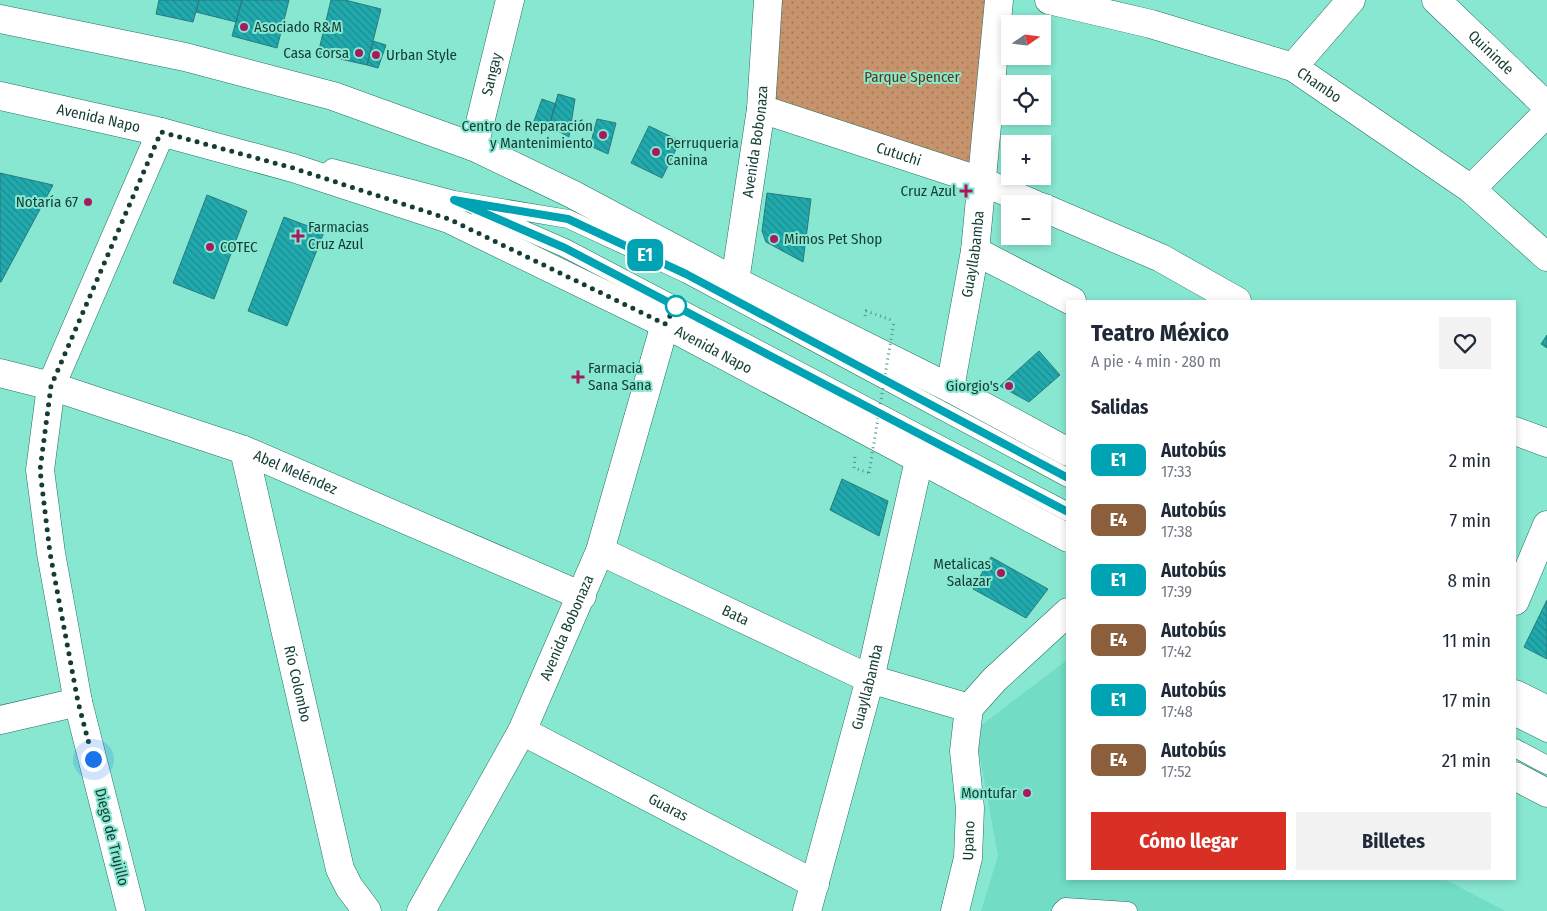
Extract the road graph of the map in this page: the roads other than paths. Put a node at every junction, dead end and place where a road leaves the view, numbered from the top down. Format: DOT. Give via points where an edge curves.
graph roads {
  1 [pos="510,0"];
  2 [pos="768,0"];
  3 [pos="999,0"];
  4 [pos="1049,0"];
  5 [pos="1351,0"];
  6 [pos="1436,0"];
  7 [pos="0,19"];
  8 [pos="1293,67"];
  9 [pos="0,82"];
  10 [pos="0,96"];
  11 [pos="1547,106"];
  12 [pos="761,109"];
  13 [pos="1547,113"];
  14 [pos="161,132"];
  15 [pos="474,147"];
  16 [pos="981,181"];
  17 [pos="1471,189"];
  18 [pos="1013,195"];
  19 [pos="454,200"];
  20 [pos="1051,211"];
  21 [pos="975,251"];
  22 [pos="1547,258"];
  23 [pos="735,281"];
  24 [pos="1070,300"];
  25 [pos="1235,300"];
  26 [pos="665,324"];
  27 [pos="0,373"];
  28 [pos="51,386"];
  29 [pos="950,388"];
  30 [pos="1516,431"];
  31 [pos="1547,443"];
  32 [pos="244,450"];
  33 [pos="1066,451"];
  34 [pos="919,460"];
  35 [pos="1066,477"];
  36 [pos="1066,511"];
  37 [pos="1547,525"];
  38 [pos="1066,537"];
  39 [pos="600,552"];
  40 [pos="582,596"];
  41 [pos="1516,599"];
  42 [pos="1066,614"];
  43 [pos="870,679"];
  44 [pos="1516,694"];
  45 [pos="78,702"];
  46 [pos="969,708"];
  47 [pos="1547,710"];
  48 [pos="1516,718"];
  49 [pos="0,720"];
  50 [pos="522,732"];
  51 [pos="1547,733"];
  52 [pos="1516,749"];
  53 [pos="1547,765"];
  54 [pos="1516,777"];
  55 [pos="1547,794"];
  56 [pos="815,884"];
  57 [pos="432,908"];
  58 [pos="131,911"];
  59 [pos="368,911"];
  60 [pos="807,911"];
  61 [pos="956,911"];
  62 [pos="1061,911"];
  63 [pos="1128,911"];
  1 -- 15 [label="street, Sangay"];
  2 -- 12 [label="street, Avenida Bobonaza"];
  3 -- 16 [label="street, Guayllabamba"];
  4 -- 8 [label="street, Chambo" via="1151,24"];
  5 -- 8 [label="street"];
  6 -- 11 [label="street, Quininde"];
  7 -- 15 [label="street" via="185,57 324,93"];
  8 -- 17 [label="street, Chambo"];
  9 -- 19 [label="lane"];
  10 -- 14 [label="street, Avenida Napo"];
  12 -- 16 [label="street, Cutuchi"];
  12 -- 23 [label="street, Avenida Bobonaza"];
  13 -- 17 [label="street"];
  14 -- 26 [label="street, Avenida Napo" via="293,168 449,219"];
  14 -- 28 [label="street, Diego de Trujillo"];
  15 -- 23 [label="street" via="572,194"];
  16 -- 18 [label="street, Cutuchi"];
  16 -- 21 [label="street, Guayllabamba"];
  17 -- 22 [label="street, Chambo"];
  19 -- 35 [label="lane" via="568,219 686,274"];
  19 -- 36 [label="lane" via="574,252"];
  20 -- 25 [label="street" via="1161,258"];
  21 -- 24 [label="street"];
  21 -- 29 [label="street, Guayllabamba"];
  23 -- 29 [label="street"];
  26 -- 34 [label="street, Avenida Napo"];
  26 -- 39 [label="street, Avenida Bobonaza"];
  27 -- 28 [label="street, Abel Meléndez"];
  28 -- 32 [label="street, Abel Meléndez"];
  28 -- 45 [label="street, Diego de Trujillo" via="40,470 50,553"];
  29 -- 33 [label="street"];
  30 -- 31 [label="street"];
  32 -- 40 [label="street, Abel Meléndez"];
  32 -- 59 [label="street, Río Colombo" via="340,869"];
  34 -- 38 [label="street, Avenida Napo"];
  34 -- 43 [label="street, Guayllabamba"];
  37 -- 41 [label="street"];
  39 -- 40 [label="street, Avenida Bobonaza"];
  39 -- 43 [label="street, Bata"];
  40 -- 50 [label="street, Avenida Bobonaza"];
  42 -- 46 [label="street" via="995,679"];
  43 -- 46 [label="street"];
  43 -- 56 [label="street, Guayllabamba"];
  44 -- 47 [label="street"];
  45 -- 49 [label="street"];
  45 -- 58 [label="street, Diego de Trujillo"];
  46 -- 61 [label="street, Upano" via="964,751 970,808 968,858"];
  48 -- 51 [label="lane"];
  50 -- 56 [label="street, Guaras"];
  50 -- 57 [label="street, Avenida Bobonaza"];
  52 -- 53 [label="lane"];
  54 -- 55 [label="street"];
  56 -- 60 [label="street, Guayllabamba"];
  62 -- 63 [label="lane" via="1066,906"];
}
